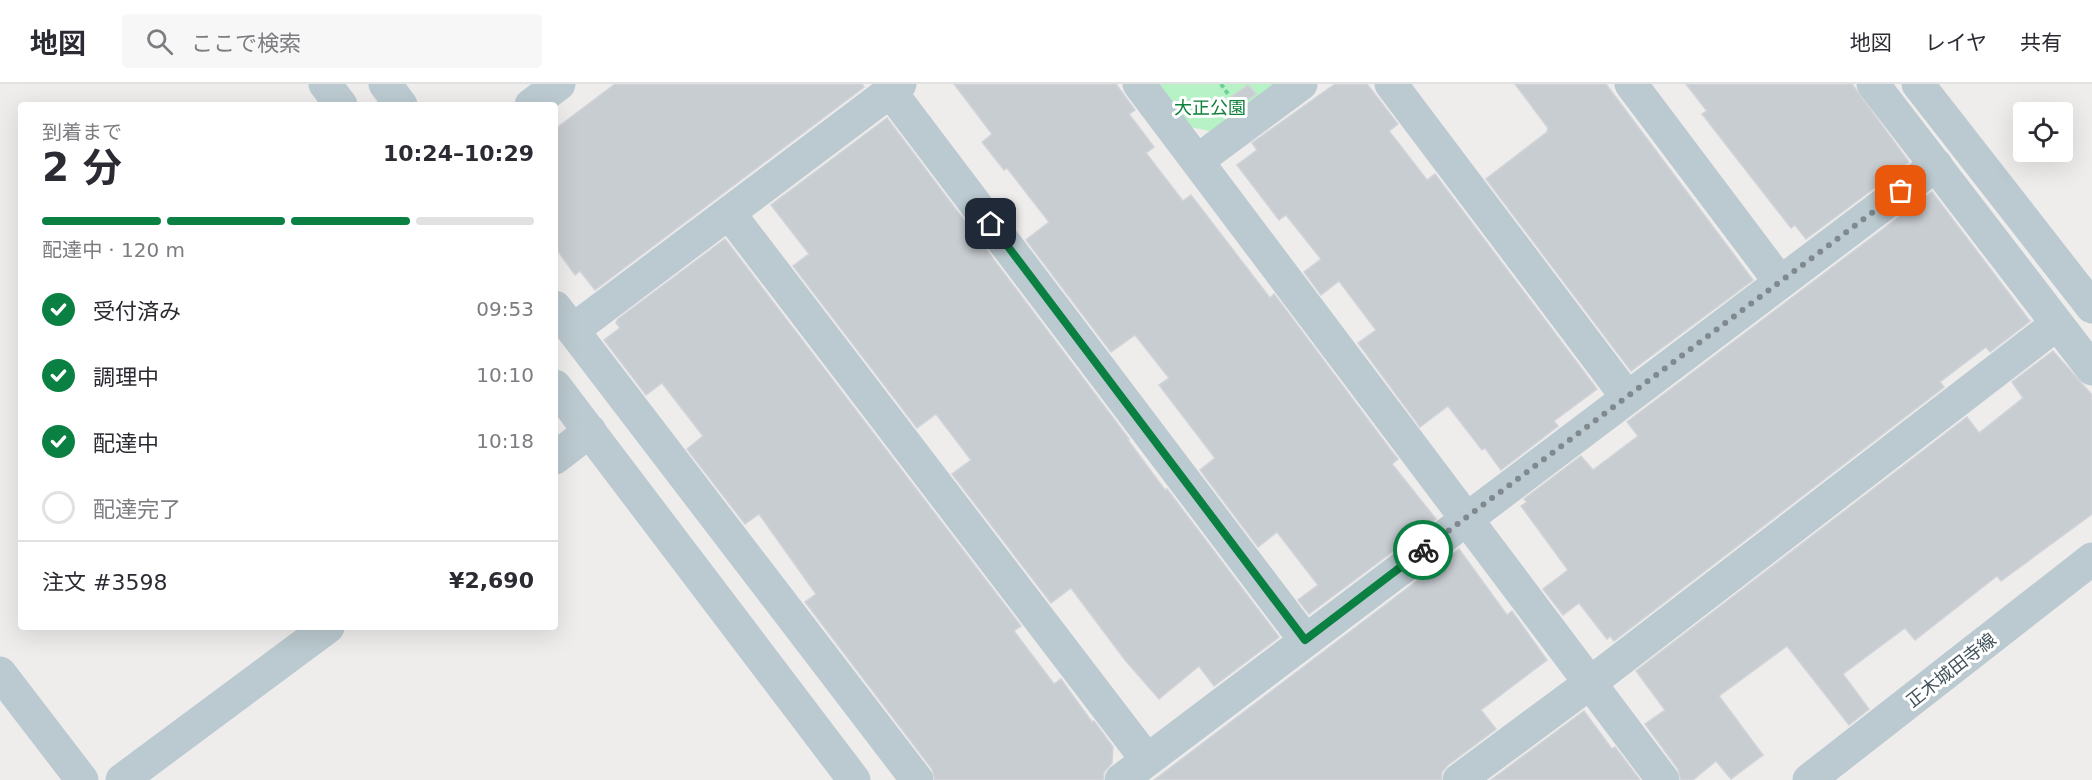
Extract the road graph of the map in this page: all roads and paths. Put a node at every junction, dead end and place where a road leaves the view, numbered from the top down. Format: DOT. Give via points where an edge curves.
graph roads {
  1 [pos="325,84"];
  2 [pos="385,84"];
  3 [pos="559,84"];
  4 [pos="1139,84"];
  5 [pos="1301,84"];
  6 [pos="1391,84"];
  7 [pos="1631,84"];
  8 [pos="1873,84"];
  9 [pos="1918,84"];
  10 [pos="895,88"];
  11 [pos="339,102"];
  12 [pos="399,102"];
  13 [pos="535,102"];
  14 [pos="1197,161"];
  15 [pos="1936,165"];
  16 [pos="729,213"];
  17 [pos="1780,282"];
  18 [pos="2092,307"];
  19 [pos="564,318"];
  20 [pos="2057,324"];
  21 [pos="2092,369"];
  22 [pos="558,390"];
  23 [pos="1627,397"];
  24 [pos="590,431"];
  25 [pos="558,456"];
  26 [pos="1466,518"];
  27 [pos="2092,560"];
  28 [pos="324,630"];
  29 [pos="1305,640"];
  30 [pos="0,673"];
  31 [pos="1590,683"];
  32 [pos="1147,760"];
  33 [pos="82,780"];
  34 [pos="122,780"];
  35 [pos="854,780"];
  36 [pos="917,780"];
  37 [pos="1120,780"];
  38 [pos="1459,780"];
  39 [pos="1663,780"];
  40 [pos="1809,780"];
  1 -- 11 [label="street"];
  2 -- 12 [label="street"];
  3 -- 13 [label="street"];
  4 -- 14 [label="street"];
  5 -- 14 [label="street"];
  6 -- 23 [label="street"];
  7 -- 17 [label="street"];
  8 -- 15 [label="street"];
  9 -- 18 [label="street"];
  10 -- 16 [label="street"];
  10 -- 29 [label="street"];
  14 -- 26 [label="street"];
  15 -- 17 [label="street"];
  15 -- 20 [label="street"];
  16 -- 19 [label="street"];
  16 -- 32 [label="street"];
  17 -- 23 [label="street"];
  19 -- 36 [label="street"];
  20 -- 21 [label="street"];
  20 -- 31 [label="street"];
  22 -- 24 [label="street"];
  23 -- 26 [label="street"];
  24 -- 25 [label="street"];
  24 -- 35 [label="street"];
  26 -- 29 [label="street"];
  26 -- 31 [label="street"];
  27 -- 40 [label="street, 正木城田寺線"];
  28 -- 34 [label="street"];
  29 -- 32 [label="street"];
  30 -- 33 [label="street"];
  31 -- 38 [label="street"];
  31 -- 39 [label="street"];
  32 -- 37 [label="street"];
}
